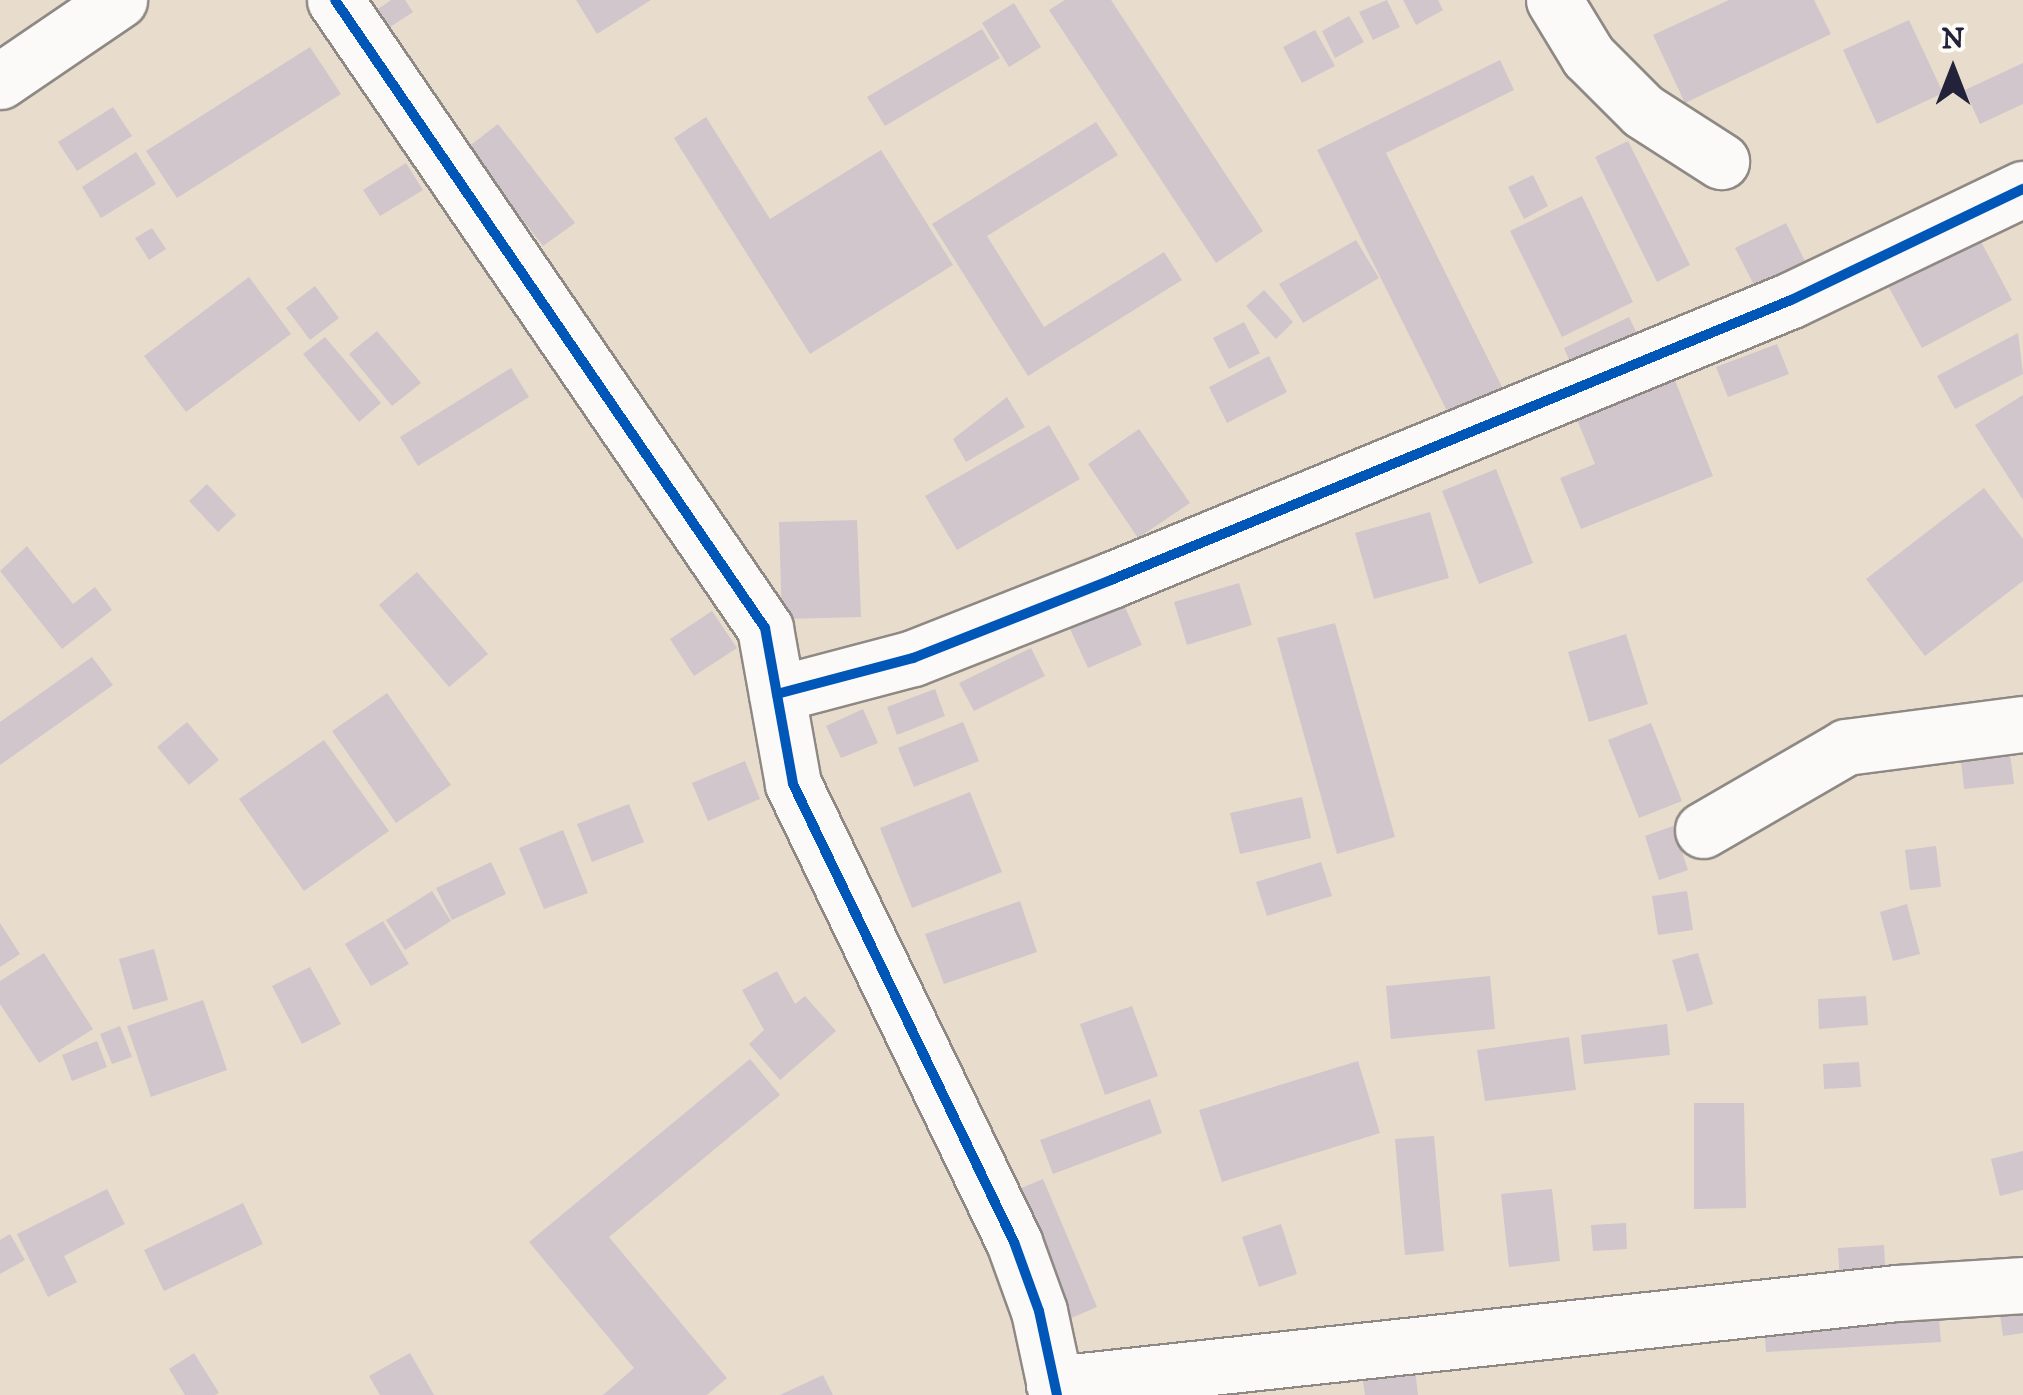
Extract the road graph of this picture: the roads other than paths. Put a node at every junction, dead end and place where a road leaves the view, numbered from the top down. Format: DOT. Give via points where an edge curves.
graph roads {
  1 [pos="119,0"];
  2 [pos="335,0"];
  3 [pos="1554,0"];
  4 [pos="0,81"];
  5 [pos="1721,161"];
  6 [pos="2023,189"];
  7 [pos="776,694"];
  8 [pos="2023,724"];
  9 [pos="1703,830"];
  10 [pos="2023,1285"];
  11 [pos="1055,1390"];
  1 -- 4 [label="street"];
  2 -- 7 [label="street" via="765,628"];
  3 -- 5 [label="street" via="1588,56 1643,112"];
  6 -- 7 [label="street" via="1791,300 1112,580 912,658"];
  7 -- 11 [label="street" via="793,784 1014,1242 1039,1311"];
  8 -- 9 [label="street" via="1846,748"];
  10 -- 11 [label="street" via="1897,1292"];
}
